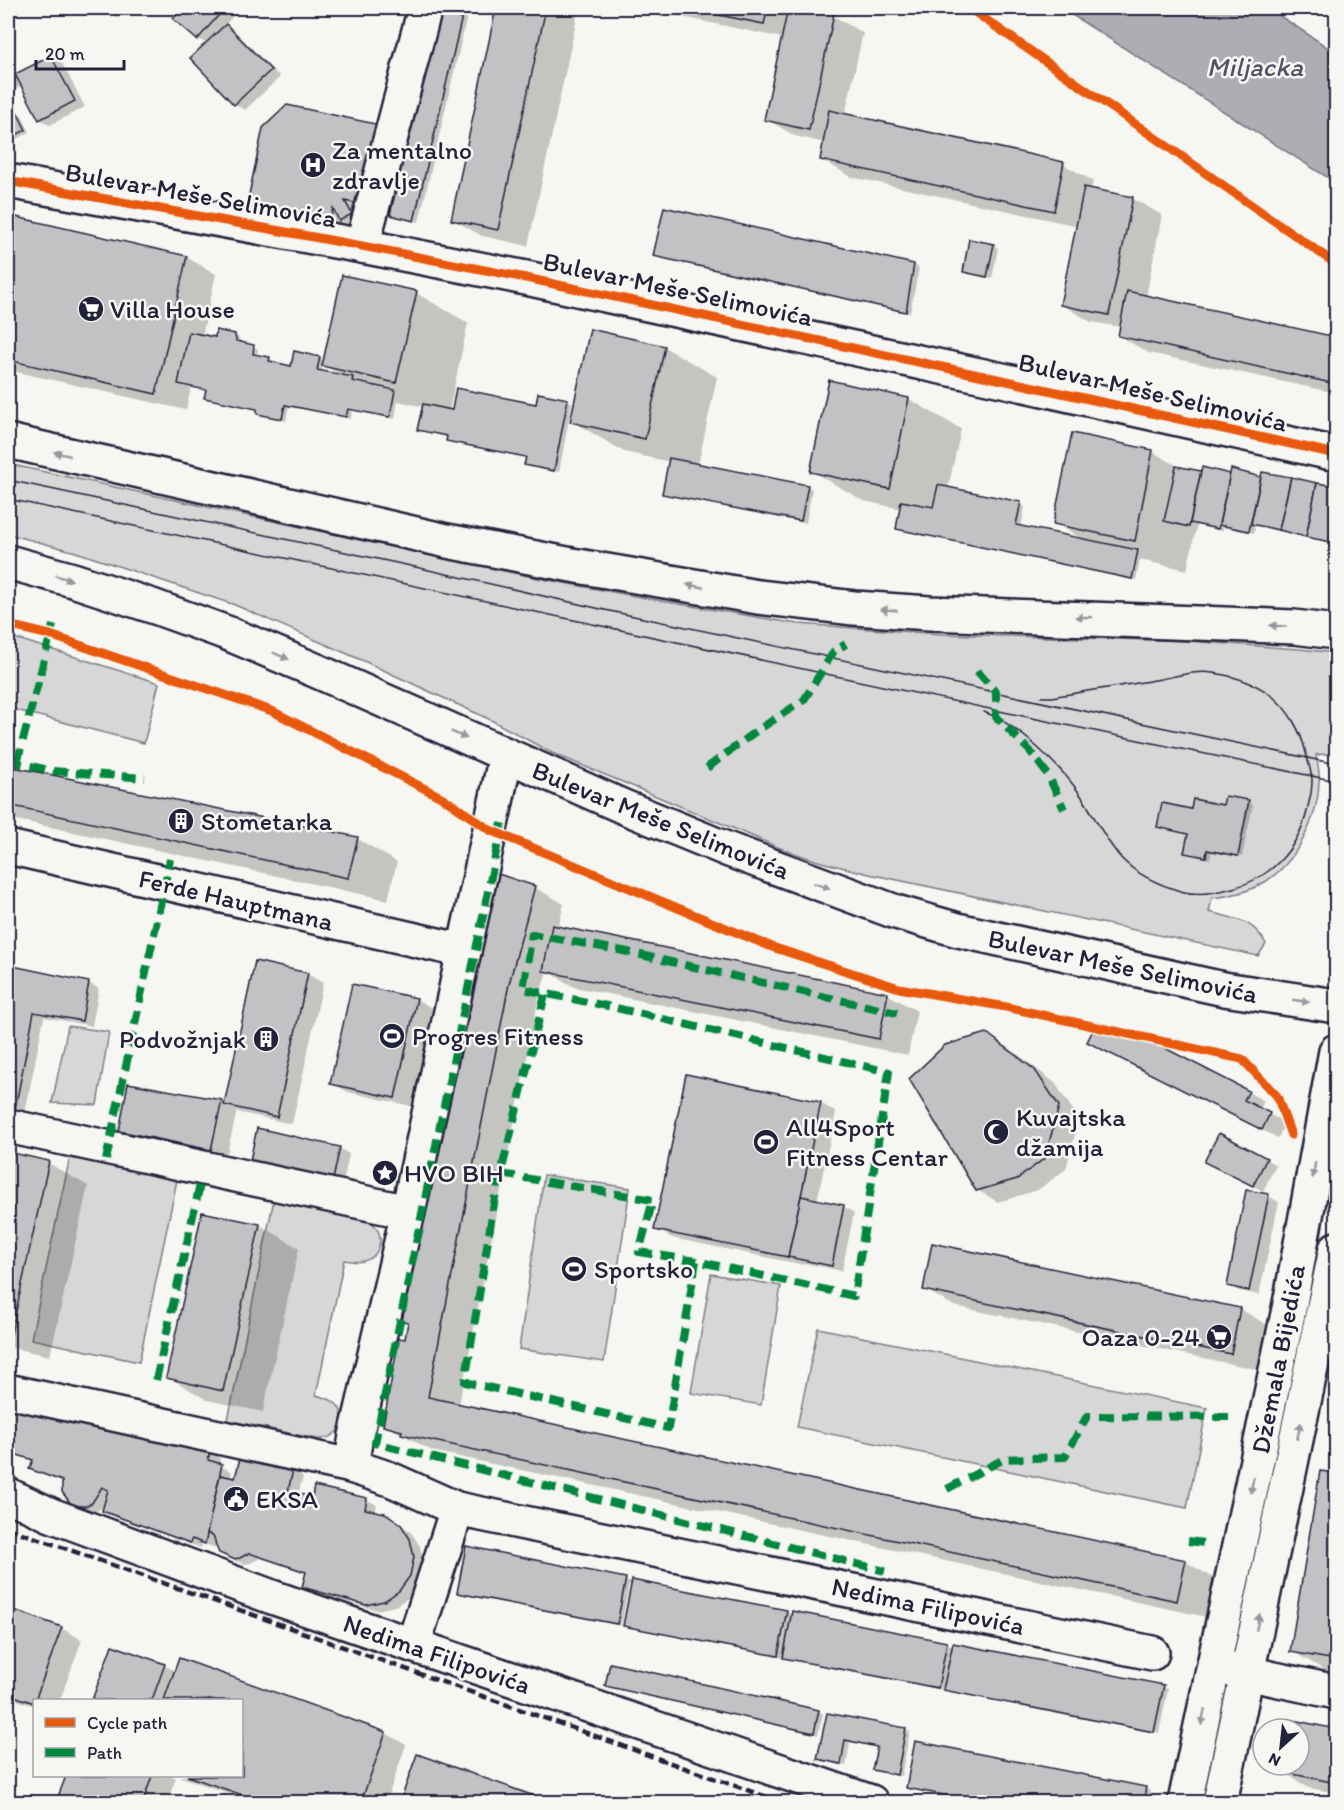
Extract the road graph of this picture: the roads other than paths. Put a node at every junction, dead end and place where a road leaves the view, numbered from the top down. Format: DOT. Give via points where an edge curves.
graph roads {
  1 [pos="425,8"];
  2 [pos="8,181"];
  3 [pos="362,246"];
  4 [pos="8,441"];
  5 [pos="1336,454"];
  6 [pos="8,562"];
  7 [pos="1336,632"];
  8 [pos="506,755"];
  9 [pos="8,848"];
  10 [pos="464,951"];
  11 [pos="1336,1006"];
  12 [pos="1336,1051"];
  13 [pos="8,1126"];
  14 [pos="408,1212"];
  15 [pos="1335,1258"];
  16 [pos="8,1391"];
  17 [pos="351,1466"];
  18 [pos="8,1495"];
  19 [pos="457,1509"];
  20 [pos="417,1633"];
  21 [pos="1152,1653"];
  22 [pos="1214,1666"];
  23 [pos="1247,1673"];
  24 [pos="1336,1692"];
  25 [pos="871,1803"];
  26 [pos="1185,1803"];
  27 [pos="1220,1803"];
  1 -- 3 [label="street"];
  2 -- 3 [label="street, Bulevar Meše Selimovića"];
  3 -- 5 [label="street, Bulevar Meše Selimovića"];
  7 -- 4 [label="street, one-way" via="1294,627 930,613 758,597 435,538"];
  6 -- 8 [label="street, Bulevar Meše Selimovića, one-way" via="135,600 227,633"];
  8 -- 10 [label="street"];
  8 -- 11 [label="street, Bulevar Meše Selimovića, one-way" via="729,850 896,912 958,930 1213,987"];
  9 -- 10 [label="street, Ferde Hauptmana"];
  10 -- 14 [label="street"];
  12 -- 22 [label="street, Džemala Bijedića, one-way" via="1290,1305"];
  13 -- 14 [label="street"];
  14 -- 17 [label="street"];
  23 -- 15 [label="street, Džemala Bijedića, one-way"];
  16 -- 17 [label="street, Nedima Filipovića"];
  17 -- 19 [label="street, Nedima Filipovića"];
  18 -- 25 [label="street, Nedima Filipovića" via="51,1515 273,1597"];
  19 -- 20 [label="street, Nedima Filipovića"];
  19 -- 21 [label="street, Nedima Filipovića"];
  22 -- 23 [label="street"];
  22 -- 26 [label="street, Džemala Bijedića, one-way"];
  23 -- 24 [label="street"];
  23 -- 27 [label="street, Džemala Bijedića"];
}
